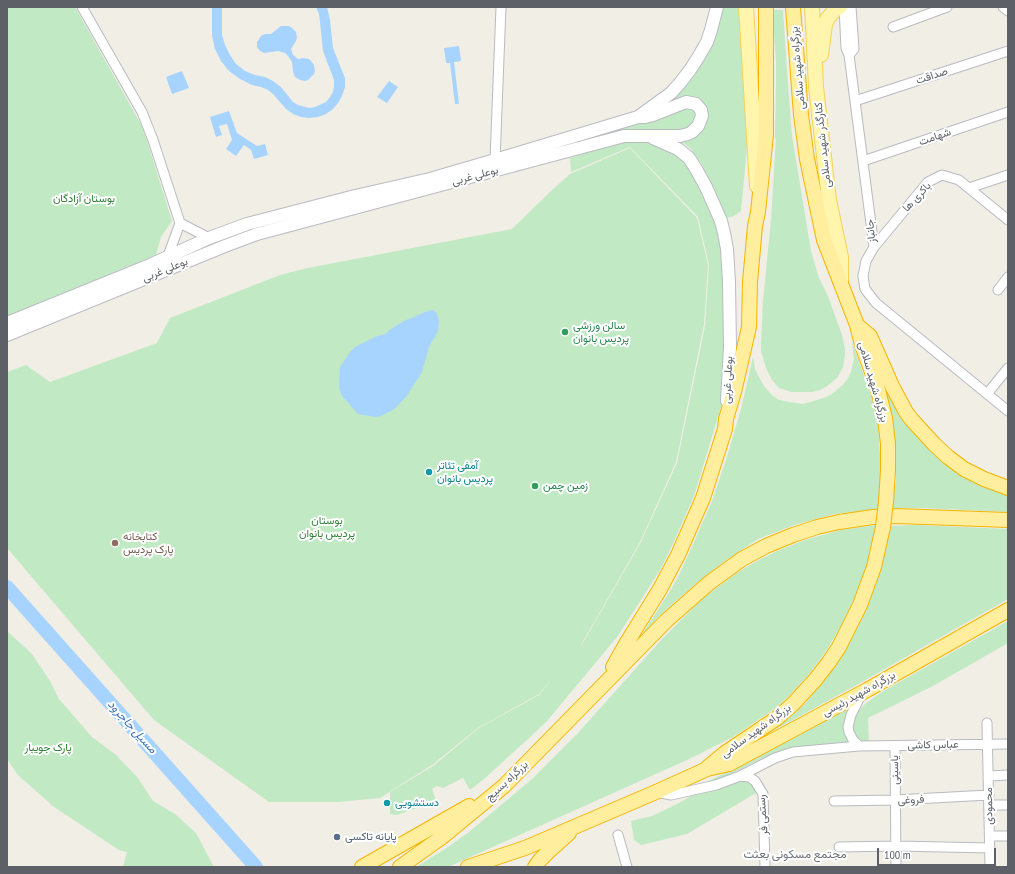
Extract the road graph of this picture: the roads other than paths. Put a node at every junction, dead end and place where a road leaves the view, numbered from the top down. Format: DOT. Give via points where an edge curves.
graph roads {
  1 [pos="82,7"];
  2 [pos="501,7"];
  3 [pos="717,7"];
  4 [pos="746,7"];
  5 [pos="766,7"];
  6 [pos="793,7"];
  7 [pos="812,7"];
  8 [pos="840,7"];
  9 [pos="844,7"];
  10 [pos="850,7"];
  11 [pos="857,7"];
  12 [pos="947,7"];
  13 [pos="1003,7"];
  14 [pos="1008,11"];
  15 [pos="828,18"];
  16 [pos="848,24"];
  17 [pos="892,27"];
  18 [pos="1008,51"];
  19 [pos="816,87"];
  20 [pos="855,101"];
  21 [pos="1008,112"];
  22 [pos="638,117"];
  23 [pos="646,135"];
  24 [pos="495,160"];
  25 [pos="863,161"];
  26 [pos="1008,175"];
  27 [pos="969,188"];
  28 [pos="758,212"];
  29 [pos="1008,220"];
  30 [pos="180,223"];
  31 [pos="209,238"];
  32 [pos="874,247"];
  33 [pos="168,256"];
  34 [pos="1008,277"];
  35 [pos="841,281"];
  36 [pos="998,290"];
  37 [pos="7,323"];
  38 [pos="857,325"];
  39 [pos="7,334"];
  40 [pos="1008,368"];
  41 [pos="987,394"];
  42 [pos="1008,411"];
  43 [pos="726,419"];
  44 [pos="1008,488"];
  45 [pos="1008,520"];
  46 [pos="1008,610"];
  47 [pos="604,683"];
  48 [pos="867,690"];
  49 [pos="987,722"];
  50 [pos="988,744"];
  51 [pos="1008,744"];
  52 [pos="859,746"];
  53 [pos="895,746"];
  54 [pos="707,769"];
  55 [pos="1008,775"];
  56 [pos="740,776"];
  57 [pos="989,776"];
  58 [pos="504,786"];
  59 [pos="656,792"];
  60 [pos="989,796"];
  61 [pos="895,800"];
  62 [pos="834,801"];
  63 [pos="989,805"];
  64 [pos="1008,805"];
  65 [pos="578,825"];
  66 [pos="618,835"];
  67 [pos="990,836"];
  68 [pos="1008,836"];
  69 [pos="896,846"];
  70 [pos="839,847"];
  71 [pos="525,848"];
  72 [pos="990,848"];
  73 [pos="362,867"];
  74 [pos="400,867"];
  75 [pos="468,867"];
  76 [pos="488,867"];
  77 [pos="535,867"];
  78 [pos="627,867"];
  79 [pos="765,867"];
  80 [pos="896,867"];
  81 [pos="990,867"];
  1 -- 30 [label="street" via="142,112"];
  2 -- 24 [label="street"];
  3 -- 22 [label="main road, بوعلی غربی" via="707,42 690,70 671,92"];
  4 -- 28 [label="main road"];
  5 -- 28 [label="highway" via="766,135"];
  6 -- 35 [label="highway, بزرگراه شهید سلامی" via="807,159 824,240"];
  7 -- 19 [label="main road, کنارگذر شهید سلامی"];
  8 -- 15 [label="main road"];
  9 -- 16 [label="street"];
  10 -- 16 [label="street"];
  11 -- 16 [label="street"];
  12 -- 17 [label="street"];
  13 -- 14 [label="street"];
  15 -- 16 [label="street"];
  15 -- 19 [label="main road"];
  16 -- 20 [label="street, جانباز" via="854,49 849,55"];
  18 -- 20 [label="street, صداقت"];
  19 -- 35 [label="main road, کنارگذر شهید سلامی" via="829,200 841,257"];
  20 -- 25 [label="street, جانباز"];
  21 -- 25 [label="street, شهامت"];
  22 -- 23 [label="main road" via="653,115 686,102 696,104 701,110 702,116 698,126 688,134"];
  22 -- 24 [label="main road, بوعلی غربی"];
  23 -- 39 [label="main road, بوعلی غربی" via="624,136 257,234"];
  23 -- 43 [label="main road, بوعلی غربی" via="673,146 688,158 706,187 721,220 729,269"];
  24 -- 31 [label="main road, بوعلی غربی" via="430,179 247,224"];
  25 -- 32 [label="street, جانباز"];
  26 -- 27 [label="street"];
  27 -- 29 [label="street, باکری ها"];
  27 -- 32 [label="street, باکری ها" via="959,180 942,176 928,182"];
  28 -- 43 [label="highway" via="750,282 749,327"];
  30 -- 31 [label="street"];
  30 -- 33 [label="street"];
  31 -- 33 [label="main road, بوعلی غربی"];
  32 -- 41 [label="street, جانباز" via="866,261 863,276 865,289 876,303"];
  33 -- 37 [label="main road, بوعلی غربی"];
  34 -- 36 [label="street"];
  35 -- 38 [label="highway, بزرگراه شهید سلامی"];
  38 -- 44 [label="highway" via="870,336 906,412 934,444 964,468"];
  38 -- 54 [label="highway, بزرگراه شهید سلامی, bridge" via="877,386 888,444 886,502 874,566 860,605 839,647 815,680 777,718 725,753"];
  40 -- 41 [label="street"];
  41 -- 42 [label="street, جانباز"];
  43 -- 47 [label="highway" via="722,441 703,498 678,556"];
  45 -- 47 [label="highway" via="897,516 839,522 793,535 742,559 709,583 667,620"];
  46 -- 48 [label="highway, بزرگراه شهید رئیسی"];
  47 -- 58 [label="highway, بزرگراه بسیج"];
  48 -- 52 [label="street" via="859,699 848,727 853,740"];
  48 -- 54 [label="highway, بزرگراه شهید رئیسی" via="729,764"];
  49 -- 50 [label="street, محمودی"];
  50 -- 51 [label="street, عباس کاشی"];
  50 -- 53 [label="street, عباس کاشی"];
  50 -- 57 [label="street, محمودی"];
  52 -- 53 [label="street, عباس کاشی"];
  52 -- 56 [label="street, عباس کاشی" via="792,752"];
  53 -- 61 [label="street, یاسینی"];
  54 -- 59 [label="highway"];
  55 -- 57 [label="street"];
  56 -- 59 [label="street, عباس کاشی" via="716,785 671,795"];
  56 -- 79 [label="street, رستمی فر" via="755,781 764,794"];
  57 -- 60 [label="street, محمودی"];
  58 -- 73 [label="highway"];
  58 -- 74 [label="highway, بزرگراه بسیج" via="442,837"];
  59 -- 65 [label="highway"];
  60 -- 61 [label="street, فروغی"];
  60 -- 63 [label="street, محمودی"];
  61 -- 62 [label="street, فروغی"];
  61 -- 69 [label="street, یاسینی"];
  63 -- 64 [label="street"];
  63 -- 67 [label="street, محمودی"];
  65 -- 71 [label="highway"];
  65 -- 77 [label="highway"];
  66 -- 78 [label="street"];
  67 -- 68 [label="street"];
  67 -- 72 [label="street, محمودی"];
  69 -- 70 [label="street"];
  69 -- 72 [label="street"];
  69 -- 80 [label="street, یاسینی"];
  71 -- 75 [label="highway"];
  71 -- 76 [label="highway"];
  72 -- 81 [label="street, محمودی"];
}
